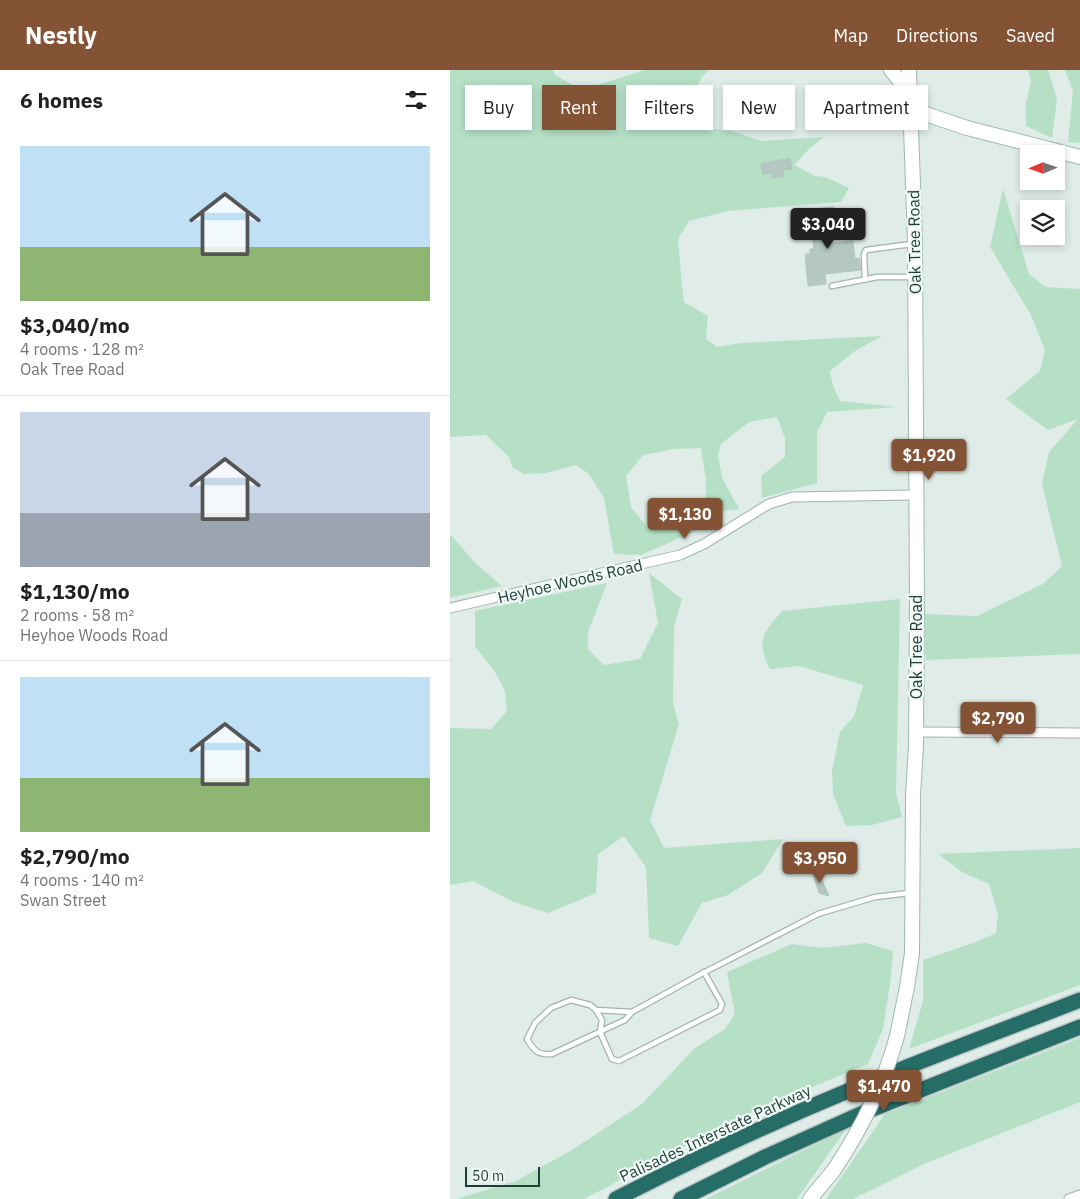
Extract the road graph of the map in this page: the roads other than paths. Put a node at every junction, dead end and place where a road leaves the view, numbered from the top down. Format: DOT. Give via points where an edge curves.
graph roads {
  1 [pos="891,70"];
  2 [pos="909,70"];
  3 [pos="903,85"];
  4 [pos="910,85"];
  5 [pos="928,115"];
  6 [pos="911,130"];
  7 [pos="1080,157"];
  8 [pos="914,243"];
  9 [pos="915,276"];
  10 [pos="865,279"];
  11 [pos="832,286"];
  12 [pos="915,495"];
  13 [pos="450,608"];
  14 [pos="916,732"];
  15 [pos="1080,733"];
  16 [pos="913,893"];
  17 [pos="704,972"];
  18 [pos="1080,1000"];
  19 [pos="596,1010"];
  20 [pos="632,1012"];
  21 [pos="1080,1027"];
  22 [pos="600,1032"];
  23 [pos="1080,1195"];
  24 [pos="616,1199"];
  25 [pos="681,1199"];
  26 [pos="810,1199"];
  27 [pos="1069,1199"];
  1 -- 3 [label="street"];
  2 -- 4 [label="street, Oak Tree Road"];
  5 -- 7 [label="street"];
  6 -- 8 [label="street, Oak Tree Road"];
  8 -- 9 [label="street, Oak Tree Road"];
  8 -- 10 [label="lane" via="866,250"];
  9 -- 10 [label="lane"];
  9 -- 12 [label="street, Oak Tree Road"];
  10 -- 11 [label="lane"];
  12 -- 13 [label="street, Heyhoe Woods Road" via="792,497 769,504 680,555"];
  12 -- 14 [label="street, Oak Tree Road"];
  14 -- 15 [label="street"];
  14 -- 16 [label="street, Oak Tree Road"];
  16 -- 17 [label="lane" via="875,897 818,914"];
  16 -- 26 [label="street, Oak Tree Road, bridge" via="911,958 905,1000 885,1074 851,1143"];
  17 -- 20 [label="lane"];
  17 -- 22 [label="lane" via="722,1004 720,1010 619,1061 612,1059"];
  18 -- 24 [label="highway, Palisades Interstate Parkway" via="810,1107"];
  19 -- 20 [label="lane"];
  19 -- 22 [label="lane" via="602,1020"];
  19 -- 22 [label="lane" via="571,1000 550,1008 535,1023 527,1039 540,1055 552,1054"];
  20 -- 22 [label="lane" via="625,1020"];
  21 -- 25 [label="highway" via="865,1112"];
  23 -- 27 [label="street"];
}
